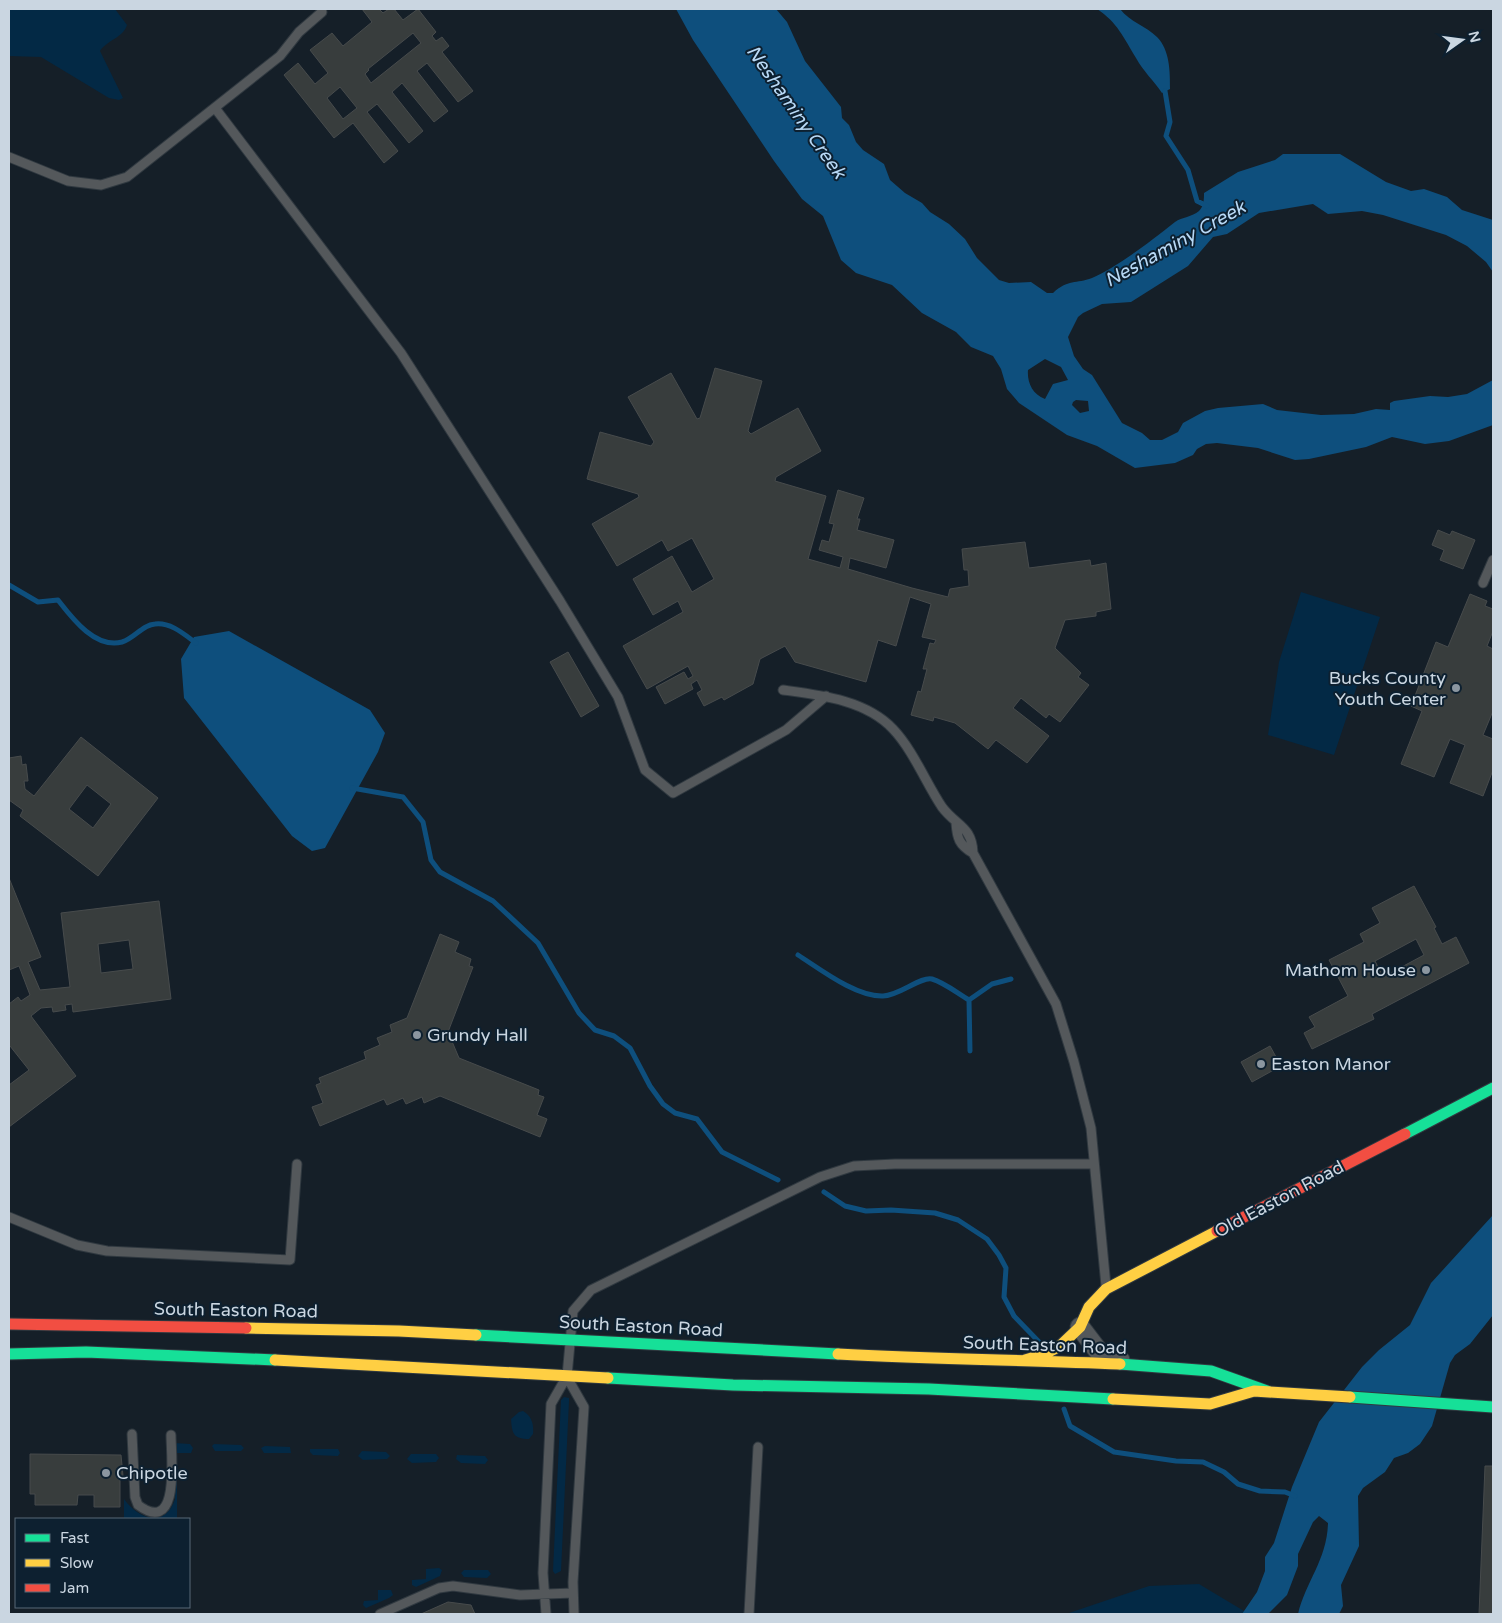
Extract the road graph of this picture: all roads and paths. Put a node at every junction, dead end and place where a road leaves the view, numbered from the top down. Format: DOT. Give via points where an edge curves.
graph roads {
  1 [pos="322,12"];
  2 [pos="215,108"];
  3 [pos="9,157"];
  4 [pos="1493,560"];
  5 [pos="1482,583"];
  6 [pos="783,690"];
  7 [pos="826,696"];
  8 [pos="1493,1088"];
  9 [pos="297,1164"];
  10 [pos="1094,1164"];
  11 [pos="9,1217"];
  12 [pos="1106,1289"];
  13 [pos="9,1324"];
  14 [pos="1080,1327"];
  15 [pos="570,1340"];
  16 [pos="9,1354"];
  17 [pos="1024,1360"];
  18 [pos="1141,1366"];
  19 [pos="567,1376"];
  20 [pos="1267,1391"];
  21 [pos="1493,1407"];
  22 [pos="132,1434"];
  23 [pos="171,1435"];
  24 [pos="758,1447"];
  25 [pos="573,1593"];
  26 [pos="544,1594"];
  27 [pos="380,1614"];
  28 [pos="546,1614"];
  29 [pos="574,1614"];
  30 [pos="748,1614"];
  1 -- 2 [label="lane" via="299,32 280,56"];
  2 -- 3 [label="lane" via="127,177 101,185 68,181"];
  2 -- 7 [label="lane" via="401,353 618,697 645,770 673,793 786,730"];
  4 -- 5 [label="lane"];
  6 -- 7 [label="lane"];
  7 -- 10 [label="lane" via="876,713 894,730 956,823 956,836 962,847 973,853 1056,1004 1091,1128"];
  8 -- 12 [label="main road, Old Easton Road"];
  9 -- 11 [label="lane" via="290,1260 107,1251 77,1245"];
  10 -- 12 [label="lane"];
  10 -- 15 [label="lane" via="895,1164 854,1166 820,1177 591,1290 574,1311"];
  12 -- 14 [label="main road, Old Easton Road" via="1089,1307"];
  13 -- 15 [label="main road, South Easton Road" via="399,1332"];
  14 -- 17 [label="main road, Old Easton Road" via="1060,1346"];
  14 -- 18 [label="street" via="1099,1352"];
  15 -- 17 [label="main road, South Easton Road" via="951,1360"];
  15 -- 19 [label="lane"];
  16 -- 19 [label="main road, South Easton Road" via="86,1352"];
  17 -- 18 [label="main road, South Easton Road"];
  18 -- 20 [label="main road, South Easton Road" via="1211,1371"];
  19 -- 20 [label="main road, South Easton Road" via="733,1385 948,1390 1210,1404 1254,1391"];
  19 -- 25 [label="lane" via="584,1407"];
  19 -- 26 [label="lane" via="551,1404"];
  20 -- 21 [label="main road, South Easton Road"];
  22 -- 23 [label="lane" via="135,1497 138,1505 152,1512 166,1507 171,1494"];
  24 -- 30 [label="lane"];
  25 -- 26 [label="lane"];
  25 -- 29 [label="lane"];
  26 -- 27 [label="lane" via="520,1595 453,1586 439,1588"];
  26 -- 28 [label="lane"];
}
